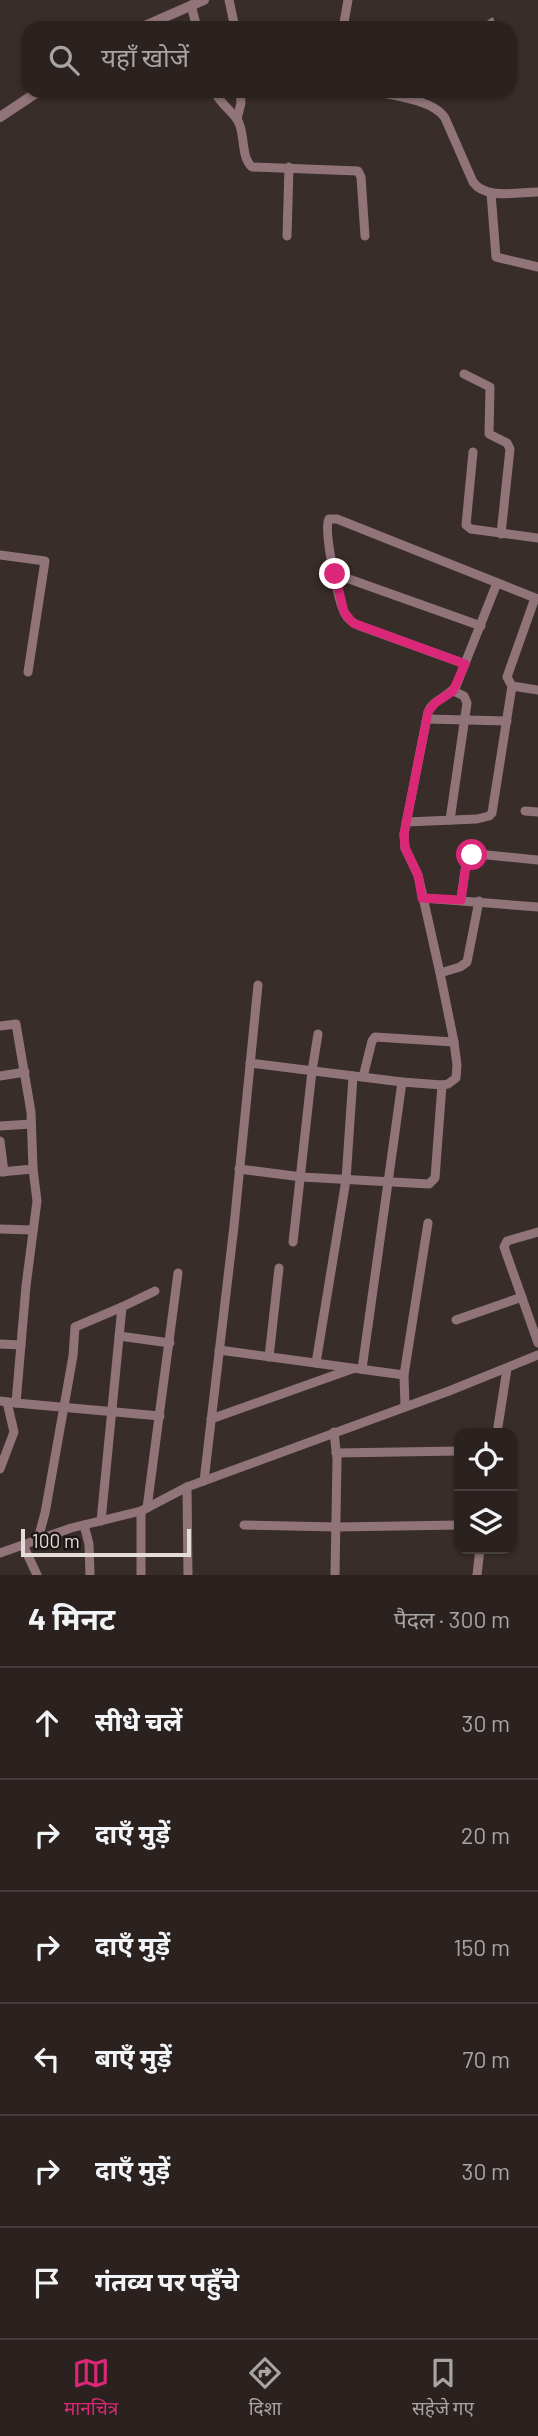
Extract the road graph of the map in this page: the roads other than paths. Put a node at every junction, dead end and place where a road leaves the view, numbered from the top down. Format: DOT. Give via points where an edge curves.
graph roads {
  1 [pos="204,0"];
  2 [pos="229,0"];
  3 [pos="348,0"];
  4 [pos="191,5"];
  5 [pos="156,21"];
  6 [pos="195,21"];
  7 [pos="234,21"];
  8 [pos="344,21"];
  9 [pos="28,98"];
  10 [pos="218,98"];
  11 [pos="241,98"];
  12 [pos="411,98"];
  13 [pos="0,117"];
  14 [pos="237,119"];
  15 [pos="289,167"];
  16 [pos="491,192"];
  17 [pos="538,192"];
  18 [pos="287,236"];
  19 [pos="365,236"];
  20 [pos="538,267"];
  21 [pos="464,374"];
  22 [pos="473,452"];
  23 [pos="501,534"];
  24 [pos="538,538"];
  25 [pos="0,555"];
  26 [pos="335,574"];
  27 [pos="497,583"];
  28 [pos="536,598"];
  29 [pos="481,626"];
  30 [pos="465,664"];
  31 [pos="28,672"];
  32 [pos="512,686"];
  33 [pos="538,690"];
  34 [pos="453,691"];
  35 [pos="427,719"];
  36 [pos="465,719"];
  37 [pos="506,722"];
  38 [pos="525,811"];
  39 [pos="538,812"];
  40 [pos="450,820"];
  41 [pos="406,822"];
  42 [pos="538,860"];
  43 [pos="422,898"];
  44 [pos="461,900"];
  45 [pos="479,901"];
  46 [pos="538,907"];
  47 [pos="440,974"];
  48 [pos="258,985"];
  49 [pos="0,1026"];
  50 [pos="318,1034"];
  51 [pos="454,1042"];
  52 [pos="250,1063"];
  53 [pos="312,1071"];
  54 [pos="25,1072"];
  55 [pos="0,1076"];
  56 [pos="358,1077"];
  57 [pos="402,1082"];
  58 [pos="442,1085"];
  59 [pos="31,1124"];
  60 [pos="0,1126"];
  61 [pos="0,1141"];
  62 [pos="33,1169"];
  63 [pos="239,1169"];
  64 [pos="2,1172"];
  65 [pos="302,1177"];
  66 [pos="346,1180"];
  67 [pos="388,1184"];
  68 [pos="428,1223"];
  69 [pos="0,1229"];
  70 [pos="33,1230"];
  71 [pos="538,1232"];
  72 [pos="293,1242"];
  73 [pos="279,1268"];
  74 [pos="178,1273"];
  75 [pos="155,1291"];
  76 [pos="522,1297"];
  77 [pos="122,1307"];
  78 [pos="456,1320"];
  79 [pos="119,1336"];
  80 [pos="170,1343"];
  81 [pos="538,1343"];
  82 [pos="0,1344"];
  83 [pos="21,1345"];
  84 [pos="219,1350"];
  85 [pos="538,1355"];
  86 [pos="269,1357"];
  87 [pos="316,1363"];
  88 [pos="358,1369"];
  89 [pos="507,1369"];
  90 [pos="404,1375"];
  91 [pos="8,1402"];
  92 [pos="63,1406"];
  93 [pos="405,1407"];
  94 [pos="111,1410"];
  95 [pos="160,1416"];
  96 [pos="211,1419"];
  97 [pos="498,1428"];
  98 [pos="334,1432"];
  99 [pos="454,1451"];
  100 [pos="336,1453"];
  101 [pos="0,1469"];
  102 [pos="204,1481"];
  103 [pos="187,1487"];
  104 [pos="144,1509"];
  105 [pos="101,1521"];
  106 [pos="84,1525"];
  107 [pos="244,1525"];
  108 [pos="454,1525"];
  109 [pos="337,1527"];
  110 [pos="38,1539"];
  111 [pos="23,1545"];
  112 [pos="0,1553"];
  113 [pos="479,1554"];
  114 [pos="37,1575"];
  115 [pos="90,1575"];
  116 [pos="141,1575"];
  117 [pos="188,1575"];
  118 [pos="335,1575"];
  119 [pos="477,1575"];
  1 -- 4 [label="street"];
  2 -- 7 [label="street"];
  3 -- 8 [label="street"];
  4 -- 5 [label="street"];
  4 -- 6 [label="street"];
  9 -- 13 [label="street"];
  10 -- 14 [label="street"];
  11 -- 14 [label="street"];
  12 -- 16 [label="street" via="442,113 473,182 480,190"];
  14 -- 15 [label="street" via="250,166"];
  15 -- 18 [label="street"];
  15 -- 19 [label="street" via="358,171"];
  16 -- 17 [label="street"];
  16 -- 20 [label="street" via="496,257"];
  21 -- 23 [label="street" via="490,387 489,434 508,443 510,449"];
  22 -- 23 [label="street" via="466,525"];
  23 -- 24 [label="street"];
  25 -- 31 [label="street" via="44,561"];
  26 -- 27 [label="street" via="326,527 334,518"];
  26 -- 29 [label="street"];
  26 -- 30 [label="street" via="344,612 353,623"];
  27 -- 28 [label="street"];
  27 -- 29 [label="street"];
  28 -- 32 [label="street" via="507,672"];
  29 -- 30 [label="street"];
  30 -- 34 [label="street"];
  32 -- 33 [label="street"];
  32 -- 37 [label="street"];
  34 -- 35 [label="street" via="430,707"];
  34 -- 36 [label="street" via="467,700"];
  35 -- 36 [label="street"];
  35 -- 41 [label="street"];
  36 -- 37 [label="street"];
  36 -- 40 [label="street"];
  37 -- 40 [label="street" via="492,813"];
  38 -- 39 [label="street"];
  40 -- 41 [label="street"];
  41 -- 43 [label="street" via="403,841"];
  42 -- 44 [label="street" via="472,855 466,864"];
  43 -- 44 [label="street"];
  43 -- 47 [label="street"];
  44 -- 45 [label="street"];
  45 -- 46 [label="street"];
  45 -- 47 [label="street" via="467,962"];
  47 -- 51 [label="street"];
  48 -- 52 [label="street"];
  49 -- 54 [label="street" via="16,1024"];
  50 -- 53 [label="street"];
  51 -- 56 [label="street" via="375,1037"];
  51 -- 58 [label="street" via="456,1078"];
  52 -- 53 [label="street"];
  52 -- 63 [label="street"];
  53 -- 56 [label="street"];
  53 -- 65 [label="street"];
  54 -- 55 [label="street"];
  54 -- 59 [label="street"];
  56 -- 57 [label="street"];
  56 -- 66 [label="street"];
  57 -- 58 [label="street"];
  57 -- 67 [label="street"];
  58 -- 67 [label="street" via="433,1181"];
  59 -- 60 [label="street"];
  59 -- 62 [label="street"];
  61 -- 64 [label="street"];
  62 -- 64 [label="street"];
  62 -- 70 [label="street" via="37,1200"];
  63 -- 65 [label="street"];
  63 -- 84 [label="street"];
  65 -- 66 [label="street"];
  65 -- 72 [label="street"];
  66 -- 67 [label="street"];
  66 -- 87 [label="street"];
  67 -- 88 [label="street"];
  68 -- 90 [label="street"];
  69 -- 70 [label="street"];
  70 -- 83 [label="street"];
  71 -- 76 [label="street" via="505,1244"];
  73 -- 86 [label="street"];
  74 -- 80 [label="street"];
  75 -- 77 [label="street"];
  76 -- 78 [label="street"];
  76 -- 81 [label="street"];
  77 -- 79 [label="street"];
  77 -- 92 [label="street" via="75,1327"];
  79 -- 80 [label="street"];
  79 -- 94 [label="street"];
  80 -- 95 [label="street"];
  82 -- 83 [label="street"];
  83 -- 91 [label="street"];
  84 -- 86 [label="street"];
  84 -- 96 [label="street"];
  85 -- 89 [label="street"];
  86 -- 87 [label="street"];
  87 -- 88 [label="street"];
  88 -- 90 [label="street"];
  88 -- 96 [label="street"];
  89 -- 93 [label="street"];
  89 -- 97 [label="street"];
  90 -- 93 [label="street"];
  91 -- 92 [label="street"];
  91 -- 101 [label="street" via="14,1432"];
  92 -- 94 [label="street"];
  92 -- 110 [label="street"];
  93 -- 98 [label="street"];
  94 -- 95 [label="street"];
  94 -- 105 [label="street"];
  95 -- 104 [label="street"];
  96 -- 102 [label="street"];
  98 -- 100 [label="street"];
  98 -- 102 [label="street"];
  99 -- 100 [label="street"];
  100 -- 109 [label="street"];
  102 -- 103 [label="street"];
  103 -- 104 [label="street"];
  103 -- 117 [label="street"];
  104 -- 105 [label="street"];
  104 -- 116 [label="street"];
  105 -- 106 [label="street"];
  106 -- 110 [label="street"];
  106 -- 115 [label="street"];
  107 -- 109 [label="street"];
  108 -- 109 [label="street"];
  109 -- 118 [label="street"];
  110 -- 111 [label="street"];
  111 -- 112 [label="street"];
  111 -- 114 [label="street"];
  113 -- 119 [label="street"];
}
